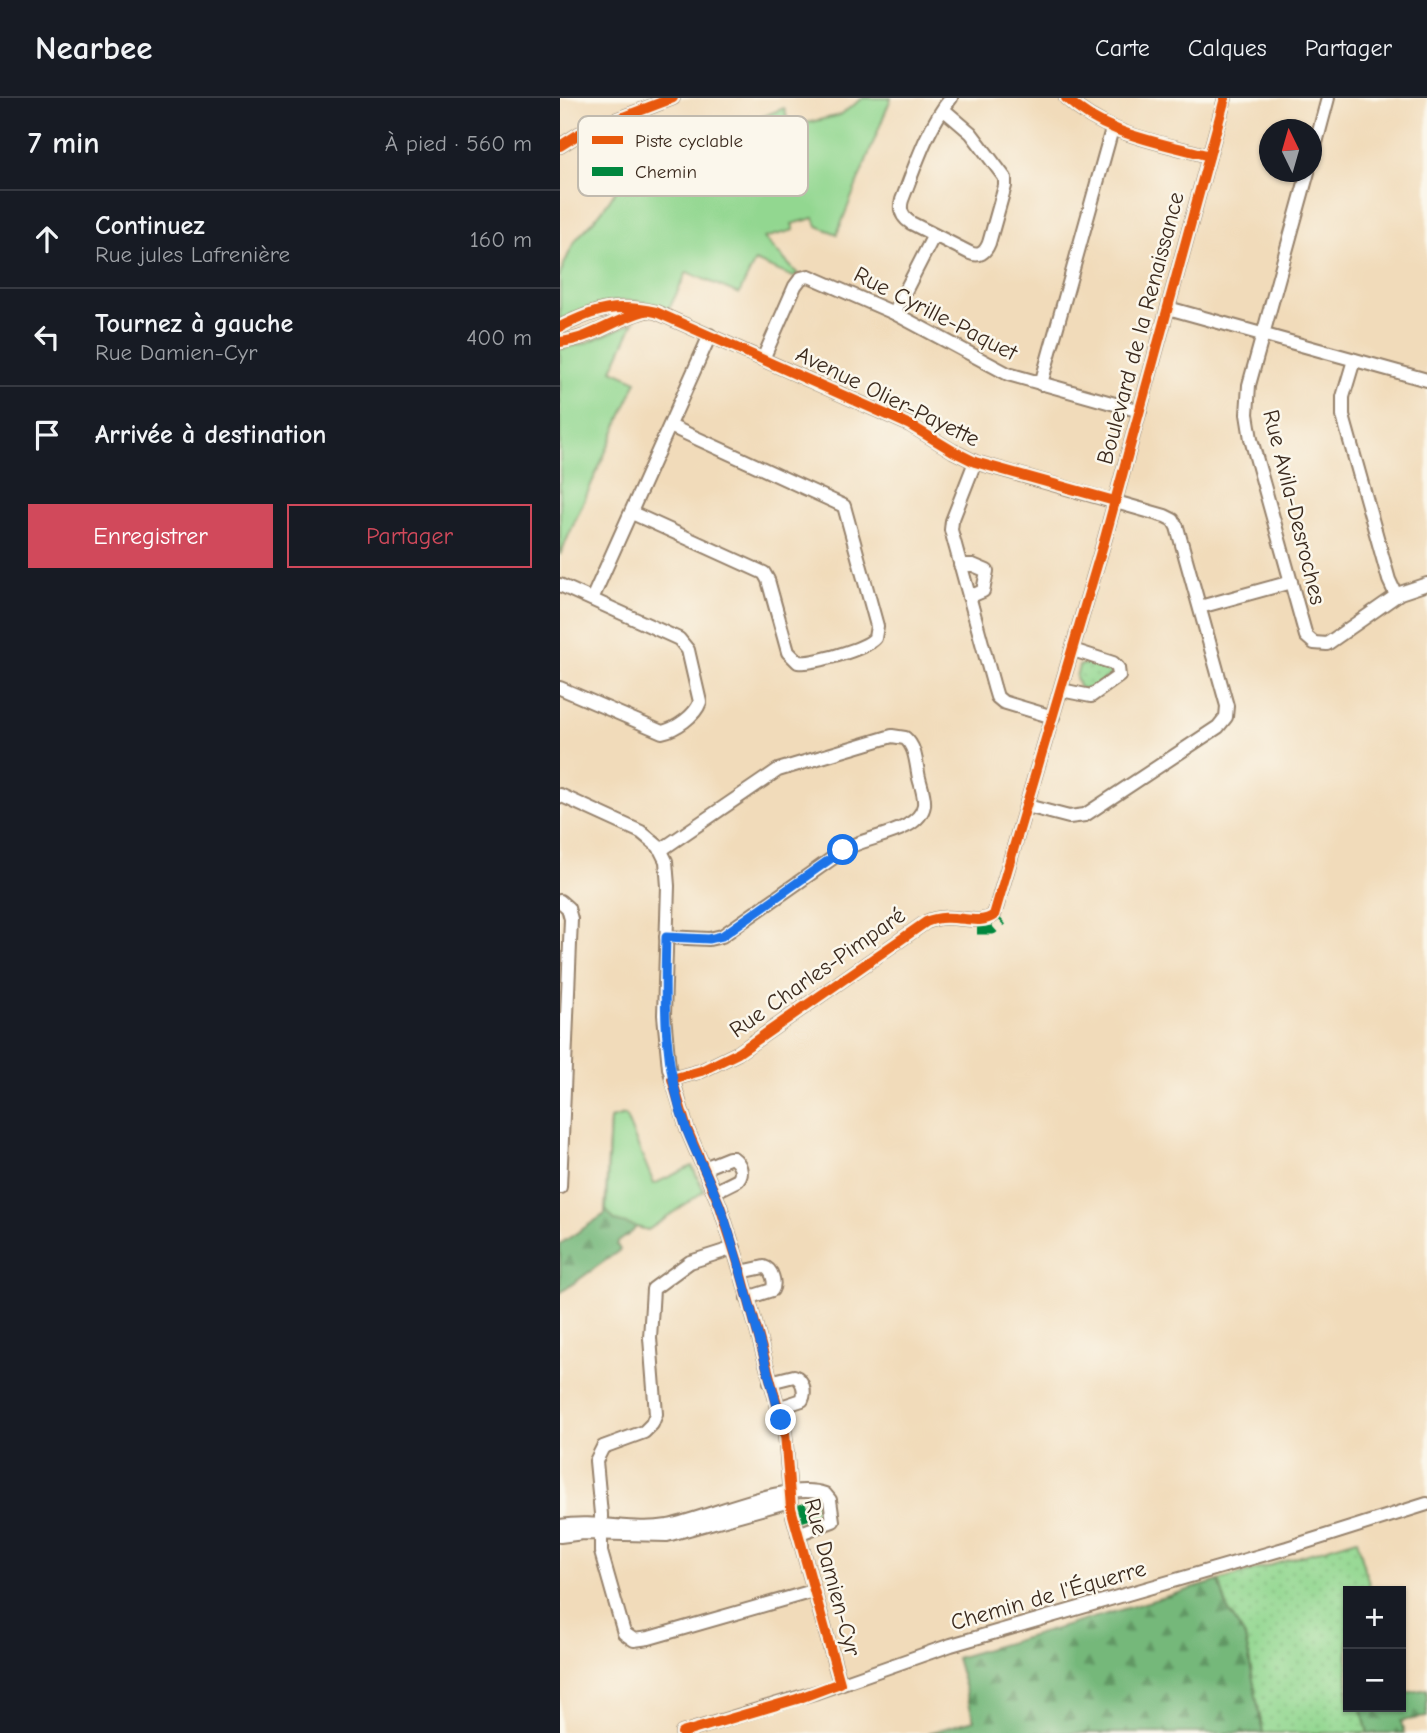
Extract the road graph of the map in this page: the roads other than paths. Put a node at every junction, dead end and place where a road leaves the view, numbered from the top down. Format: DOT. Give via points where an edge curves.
graph roads {
  1 [pos="673,98"];
  2 [pos="951,98"];
  3 [pos="1066,98"];
  4 [pos="1225,98"];
  5 [pos="1328,98"];
  6 [pos="943,109"];
  7 [pos="626,116"];
  8 [pos="1322,119"];
  9 [pos="1112,129"];
  10 [pos="578,136"];
  11 [pos="560,146"];
  12 [pos="1209,156"];
  13 [pos="1305,182"];
  14 [pos="934,235"];
  15 [pos="1168,308"];
  16 [pos="648,310"];
  17 [pos="894,313"];
  18 [pos="560,327"];
  19 [pos="710,335"];
  20 [pos="1263,335"];
  21 [pos="560,342"];
  22 [pos="762,359"];
  23 [pos="1354,360"];
  24 [pos="1427,380"];
  25 [pos="1041,384"];
  26 [pos="1140,411"];
  27 [pos="670,426"];
  28 [pos="975,463"];
  29 [pos="1115,501"];
  30 [pos="632,513"];
  31 [pos="960,565"];
  32 [pos="1291,582"];
  33 [pos="1427,584"];
  34 [pos="560,585"];
  35 [pos="1396,596"];
  36 [pos="969,597"];
  37 [pos="592,599"];
  38 [pos="1200,607"];
  39 [pos="1073,650"];
  40 [pos="560,688"];
  41 [pos="1061,690"];
  42 [pos="1053,718"];
  43 [pos="560,795"];
  44 [pos="1027,806"];
  45 [pos="661,850"];
  46 [pos="560,901"];
  47 [pos="990,919"];
  48 [pos="666,937"];
  49 [pos="672,1079"];
  50 [pos="704,1168"];
  51 [pos="560,1187"];
  52 [pos="714,1192"];
  53 [pos="734,1248"];
  54 [pos="741,1272"];
  55 [pos="747,1298"];
  56 [pos="770,1382"];
  57 [pos="778,1408"];
  58 [pos="789,1496"];
  59 [pos="1427,1504"];
  60 [pos="560,1526"];
  61 [pos="601,1529"];
  62 [pos="797,1534"];
  63 [pos="560,1535"];
  64 [pos="813,1591"];
  65 [pos="840,1683"];
  66 [pos="682,1733"];
  1 -- 7 [label="street"];
  2 -- 6 [label="street"];
  3 -- 9 [label="street"];
  4 -- 12 [label="street, Boulevard de la Renaissance"];
  5 -- 8 [label="street"];
  6 -- 14 [label="street" via="928,134 900,206 905,219"];
  6 -- 14 [label="street" via="971,132 1006,183 984,253 970,253"];
  9 -- 12 [label="street"];
  9 -- 25 [label="street"];
  10 -- 11 [label="street"];
  12 -- 15 [label="street, Boulevard de la Renaissance"];
  13 -- 20 [label="street, Rue Avila-Desroches"];
  14 -- 17 [label="street"];
  15 -- 20 [label="street"];
  15 -- 26 [label="street, Boulevard de la Renaissance"];
  16 -- 18 [label="street, Avenue Olier-Payette" via="610,307"];
  16 -- 19 [label="street, Avenue Olier-Payette"];
  16 -- 21 [label="street" via="586,337"];
  17 -- 22 [label="street, Rue Cyrille-Paquet" via="822,279 804,277 794,286"];
  17 -- 25 [label="street, Rue Cyrille-Paquet" via="991,366"];
  19 -- 22 [label="street, Avenue Olier-Payette"];
  19 -- 27 [label="street"];
  20 -- 23 [label="street"];
  20 -- 32 [label="street, Rue Avila-Desroches" via="1248,389 1247,420"];
  22 -- 28 [label="street, Avenue Olier-Payette" via="910,425"];
  23 -- 24 [label="street"];
  23 -- 35 [label="street" via="1343,397 1343,416"];
  25 -- 26 [label="street, Rue Cyrille-Paquet"];
  26 -- 29 [label="street, Boulevard de la Renaissance"];
  27 -- 30 [label="street"];
  27 -- 30 [label="street" via="844,506 877,626 875,638 865,646 798,662 788,652 764,573"];
  28 -- 29 [label="street, Avenue Olier-Payette"];
  28 -- 31 [label="street" via="951,524"];
  29 -- 38 [label="street, Avenue Olier-Payette" via="1174,522"];
  29 -- 39 [label="street, Boulevard de la Renaissance"];
  30 -- 37 [label="street"];
  31 -- 36 [label="street"];
  31 -- 36 [label="street" via="988,571 983,591"];
  32 -- 35 [label="street, Rue Avila-Desroches" via="1306,636 1319,645 1333,641"];
  32 -- 38 [label="street"];
  33 -- 35 [label="street, Rue Avila-Desroches"];
  34 -- 37 [label="street"];
  36 -- 42 [label="street" via="999,699"];
  37 -- 40 [label="street" via="682,641 700,695 699,705 662,732"];
  38 -- 44 [label="street" via="1227,706 1223,722 1085,815 1072,818"];
  39 -- 41 [label="street, Boulevard de la Renaissance"];
  39 -- 41 [label="street" via="1114,663 1119,676 1091,696"];
  41 -- 42 [label="street, Boulevard de la Renaissance"];
  42 -- 44 [label="street, Boulevard de la Renaissance"];
  43 -- 45 [label="street" via="637,830"];
  44 -- 47 [label="street, Boulevard de la Renaissance"];
  45 -- 48 [label="street, Rue Damien-Cyr" via="668,880"];
  45 -- 48 [label="street" via="783,768 895,736 912,747 924,802 913,824 847,848 722,936"];
  46 -- 51 [label="street" via="568,908 571,923"];
  47 -- 49 [label="street, Rue Charles-Pimparé" via="946,916 926,922 748,1047 701,1071"];
  48 -- 49 [label="street, Rue Damien-Cyr" via="664,1015"];
  49 -- 50 [label="street, Rue Damien-Cyr"];
  50 -- 52 [label="street, Rue Damien-Cyr"];
  50 -- 52 [label="street" via="729,1157 738,1163 740,1178"];
  52 -- 53 [label="street, Rue Damien-Cyr"];
  53 -- 54 [label="street, Rue Damien-Cyr"];
  53 -- 61 [label="street" via="686,1263 653,1289 650,1338 656,1414 644,1432 608,1445 597,1455"];
  54 -- 55 [label="street, Rue Damien-Cyr"];
  54 -- 55 [label="street" via="768,1268 774,1284 772,1290"];
  55 -- 56 [label="street, Rue Damien-Cyr"];
  56 -- 57 [label="street, Rue Damien-Cyr"];
  56 -- 57 [label="street" via="792,1376 801,1380 802,1400"];
  57 -- 58 [label="street, Rue Damien-Cyr" via="788,1451"];
  58 -- 61 [label="street" via="668,1526"];
  58 -- 62 [label="street, Rue Damien-Cyr"];
  58 -- 62 [label="street" via="822,1492 829,1497 834,1514 830,1524"];
  59 -- 65 [label="street, Chemin de l'Équerre" via="951,1644"];
  60 -- 61 [label="street"];
  61 -- 63 [label="street"];
  61 -- 64 [label="street" via="601,1552 624,1633 631,1639 649,1638"];
  62 -- 64 [label="street, Rue Damien-Cyr"];
  64 -- 65 [label="street, Rue Damien-Cyr"];
  65 -- 66 [label="street, Chemin de l'Équerre"];
}
